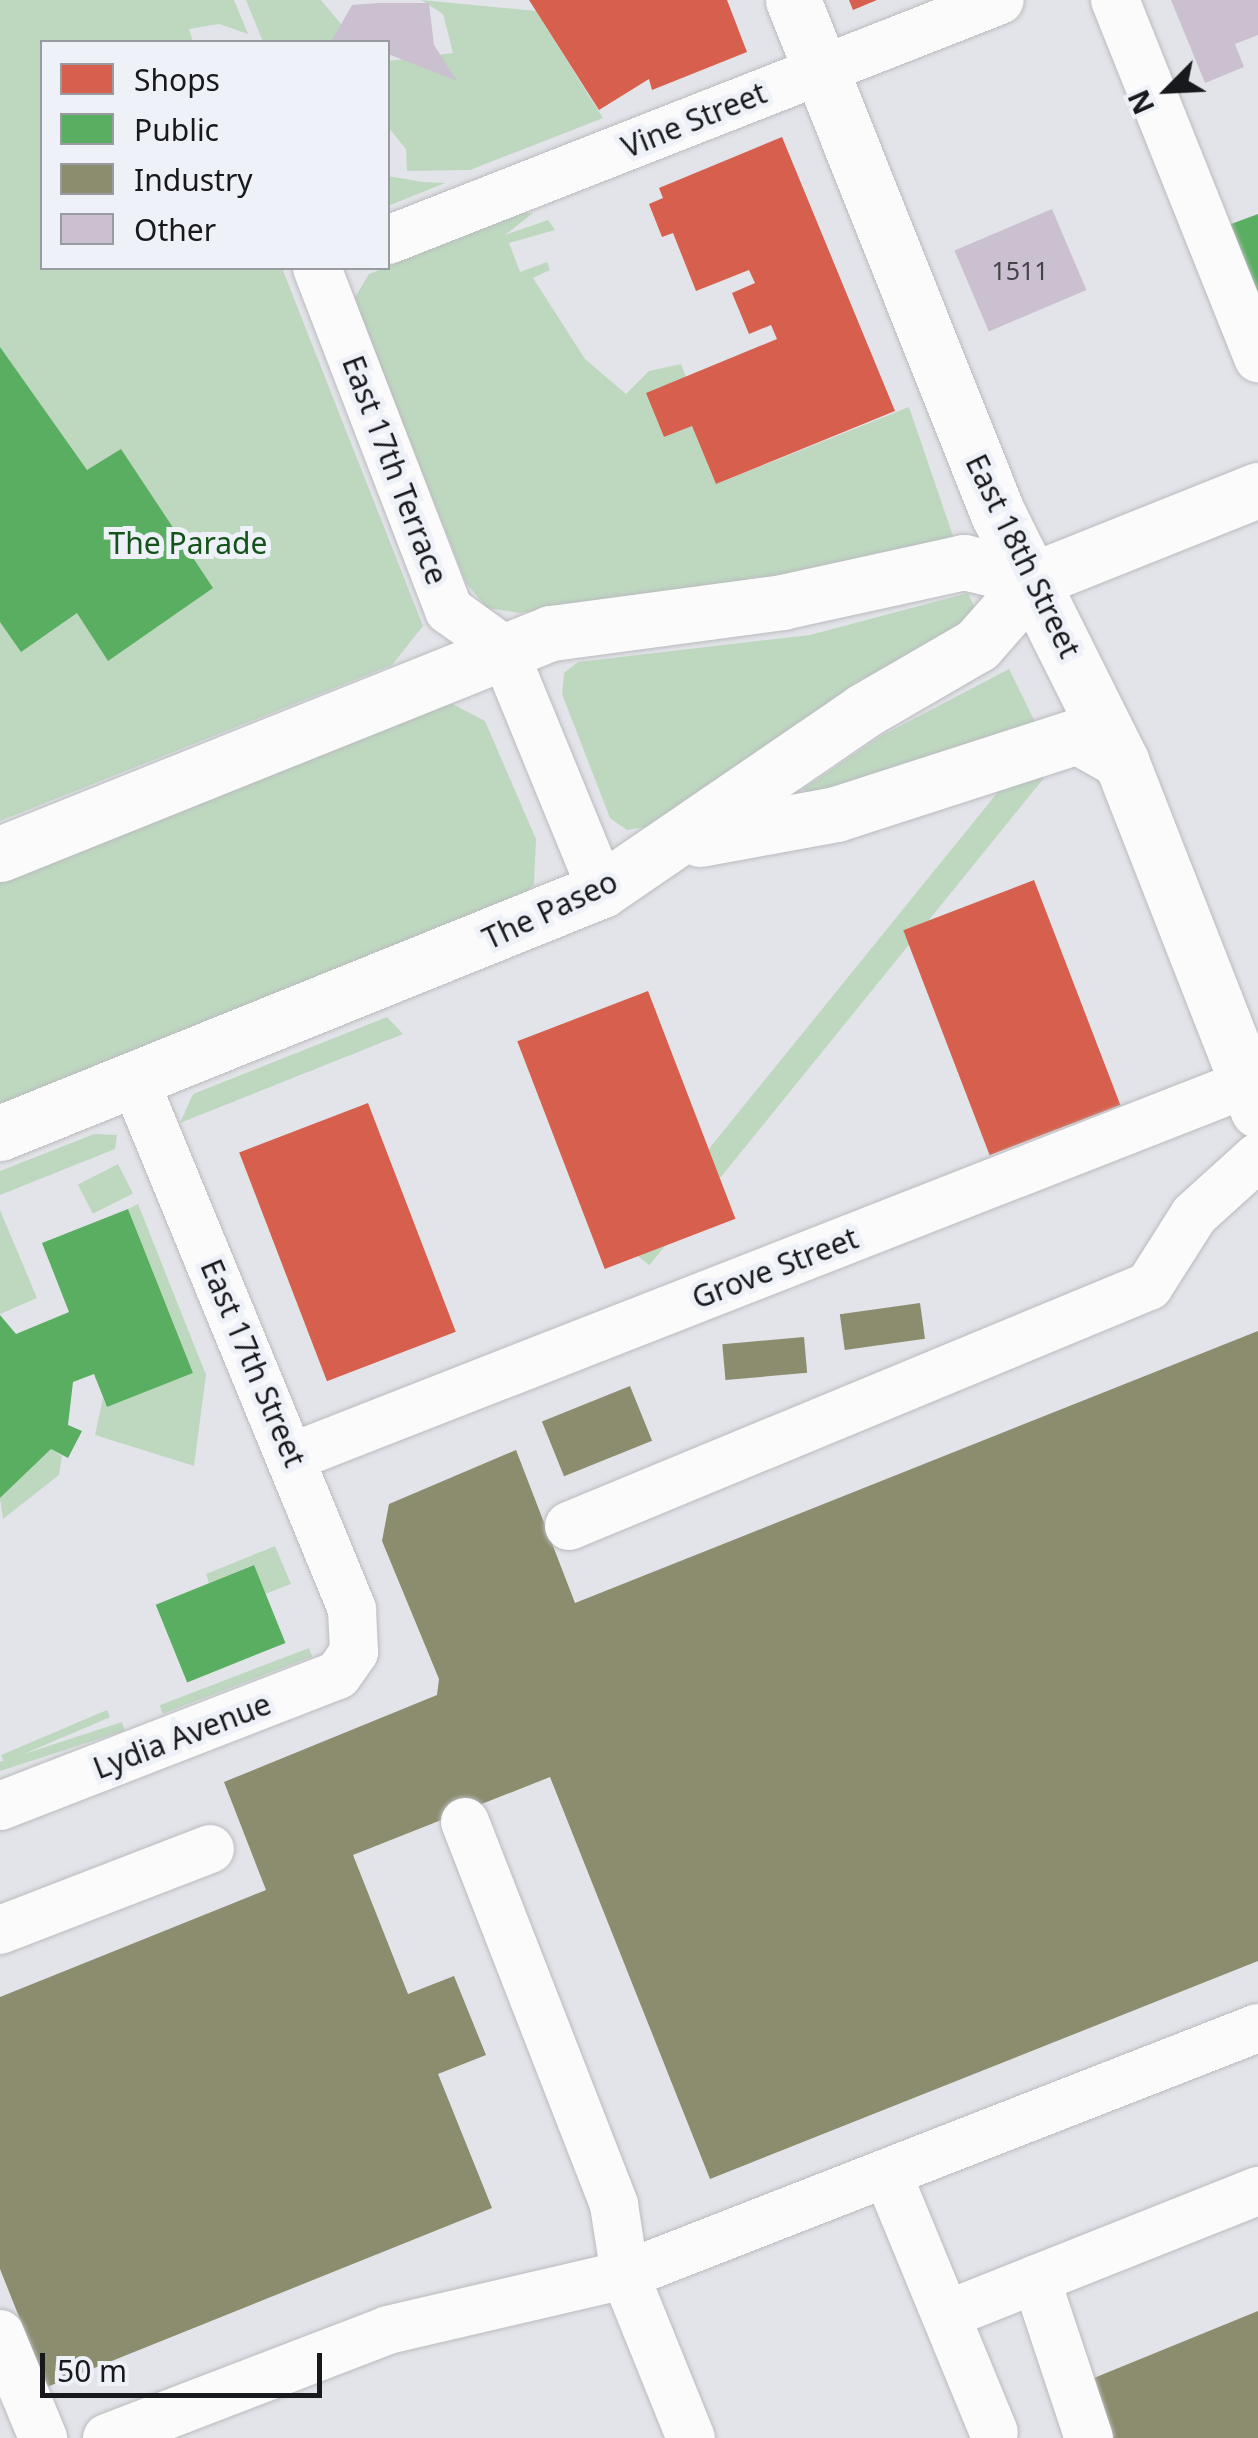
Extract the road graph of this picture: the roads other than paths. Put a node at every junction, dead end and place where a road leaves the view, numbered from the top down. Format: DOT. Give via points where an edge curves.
graph roads {
  1 [pos="793,0"];
  2 [pos="1000,0"];
  3 [pos="1115,0"];
  4 [pos="821,71"];
  5 [pos="390,239"];
  6 [pos="318,270"];
  7 [pos="1258,358"];
  8 [pos="1258,490"];
  9 [pos="1035,579"];
  10 [pos="502,648"];
  11 [pos="1120,760"];
  12 [pos="682,843"];
  13 [pos="0,854"];
  14 [pos="602,890"];
  15 [pos="134,1079"];
  16 [pos="1255,1091"];
  17 [pos="0,1132"];
  18 [pos="1258,1157"];
  19 [pos="292,1457"];
  20 [pos="569,1526"];
  21 [pos="354,1652"];
  22 [pos="0,1806"];
  23 [pos="465,1822"];
  24 [pos="210,1848"];
  25 [pos="0,1930"];
  26 [pos="1258,2028"];
  27 [pos="887,2173"];
  28 [pos="1258,2191"];
  29 [pos="626,2275"];
  30 [pos="1036,2280"];
  31 [pos="946,2315"];
  32 [pos="0,2334"];
  33 [pos="994,2432"];
  34 [pos="42,2438"];
  35 [pos="107,2438"];
  36 [pos="691,2438"];
  37 [pos="1090,2438"];
  1 -- 4 [label="main road, East 18th Street"];
  2 -- 4 [label="street, Vine Street"];
  3 -- 7 [label="street"];
  4 -- 5 [label="street, Vine Street"];
  4 -- 9 [label="main road, East 18th Street" via="984,480"];
  6 -- 10 [label="street, East 17th Terrace" via="449,610"];
  8 -- 9 [label="main road"];
  9 -- 10 [label="main road" via="964,562"];
  9 -- 11 [label="main road, East 18th Street"];
  9 -- 12 [label="main road, The Paseo" via="997,630 863,711"];
  10 -- 13 [label="main road"];
  10 -- 14 [label="street"];
  11 -- 12 [label="main road" via="1077,736 836,814"];
  11 -- 16 [label="main road, East 18th Street"];
  12 -- 14 [label="main road, The Paseo"];
  14 -- 15 [label="main road, The Paseo"];
  15 -- 17 [label="main road, The Paseo"];
  15 -- 19 [label="street, East 17th Street"];
  16 -- 19 [label="street, Grove Street"];
  18 -- 20 [label="street" via="1194,1215 1149,1286"];
  19 -- 21 [label="street, East 17th Street" via="352,1609"];
  21 -- 22 [label="street, Lydia Avenue" via="338,1676"];
  23 -- 29 [label="street" via="614,2206"];
  24 -- 25 [label="street"];
  26 -- 27 [label="street"];
  27 -- 29 [label="street"];
  27 -- 31 [label="street"];
  28 -- 30 [label="street"];
  29 -- 35 [label="street" via="388,2330"];
  29 -- 36 [label="street"];
  30 -- 31 [label="street"];
  30 -- 37 [label="street"];
  31 -- 33 [label="street"];
  32 -- 34 [label="street"];
}
